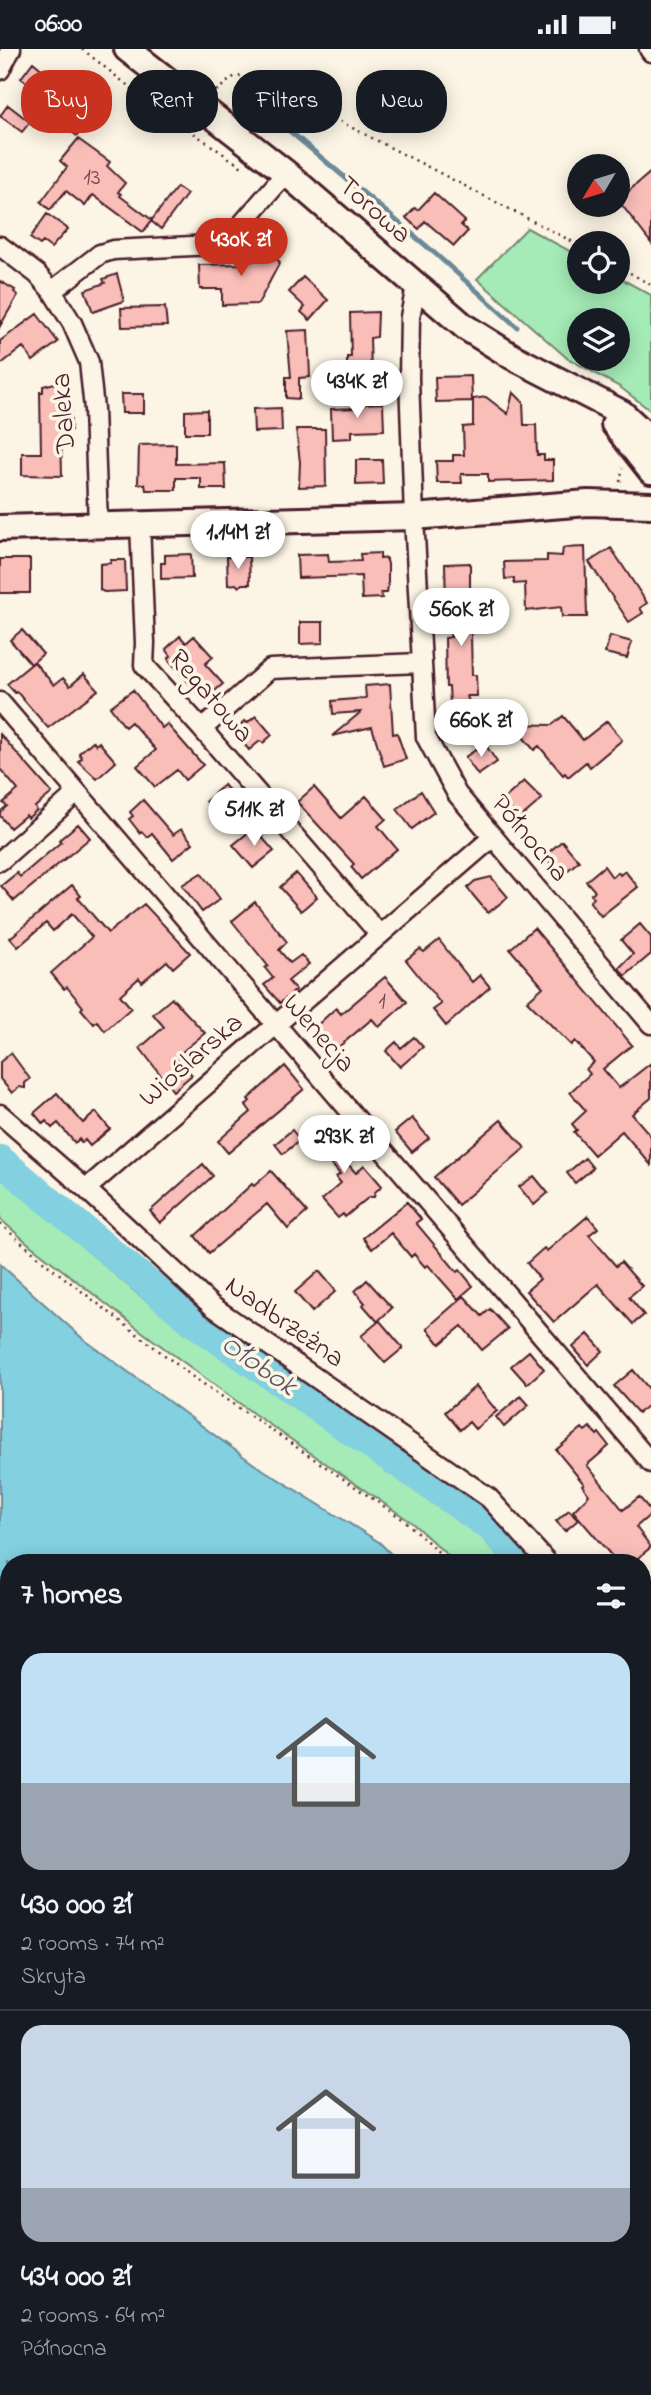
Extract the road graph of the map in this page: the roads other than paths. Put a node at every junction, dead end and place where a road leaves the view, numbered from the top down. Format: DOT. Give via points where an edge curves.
graph roads {
  1 [pos="11,49"];
  2 [pos="127,49"];
  3 [pos="0,70"];
  4 [pos="286,173"];
  5 [pos="0,246"];
  6 [pos="416,286"];
  7 [pos="52,291"];
  8 [pos="594,399"];
  9 [pos="651,440"];
  10 [pos="651,471"];
  11 [pos="651,482"];
  12 [pos="588,503"];
  13 [pos="651,505"];
  14 [pos="414,517"];
  15 [pos="140,524"];
  16 [pos="98,526"];
  17 [pos="0,528"];
  18 [pos="421,663"];
  19 [pos="0,702"];
  20 [pos="202,729"];
  21 [pos="77,793"];
  22 [pos="493,837"];
  23 [pos="0,861"];
  24 [pos="380,935"];
  25 [pos="276,1024"];
  26 [pos="651,1024"];
  27 [pos="0,1114"];
  28 [pos="86,1189"];
  29 [pos="651,1463"];
  30 [pos="540,1554"];
  1 -- 3 [label="street"];
  2 -- 4 [label="street, Torowa"];
  4 -- 6 [label="street, Torowa"];
  4 -- 7 [label="street" via="229,239 212,245 113,250 100,254"];
  5 -- 7 [label="street, Daleka"];
  6 -- 8 [label="street, Torowa" via="489,344"];
  6 -- 14 [label="street, Północna" via="410,317 409,378"];
  7 -- 16 [label="street, Daleka" via="89,362"];
  8 -- 9 [label="street, Torowa" via="622,413"];
  8 -- 10 [label="street, Torowa"];
  11 -- 12 [label="street"];
  12 -- 13 [label="street"];
  12 -- 14 [label="street"];
  14 -- 15 [label="street"];
  14 -- 18 [label="street, Północna"];
  15 -- 16 [label="street"];
  15 -- 20 [label="street, Regatowa" via="144,665"];
  16 -- 17 [label="street"];
  18 -- 20 [label="street" via="270,669"];
  18 -- 22 [label="street, Północna" via="426,737 457,794"];
  19 -- 21 [label="street, Wenecja"];
  20 -- 24 [label="street, Regatowa"];
  21 -- 23 [label="street"];
  21 -- 25 [label="street, Wenecja"];
  22 -- 24 [label="street, Wioślarska"];
  22 -- 26 [label="street, Północna"];
  24 -- 25 [label="street, Wioślarska"];
  25 -- 28 [label="street, Wioślarska"];
  25 -- 29 [label="street, Wenecja"];
  27 -- 28 [label="street, Nadbrzeżna"];
  28 -- 30 [label="street, Nadbrzeżna" via="212,1306 489,1498"];
}
